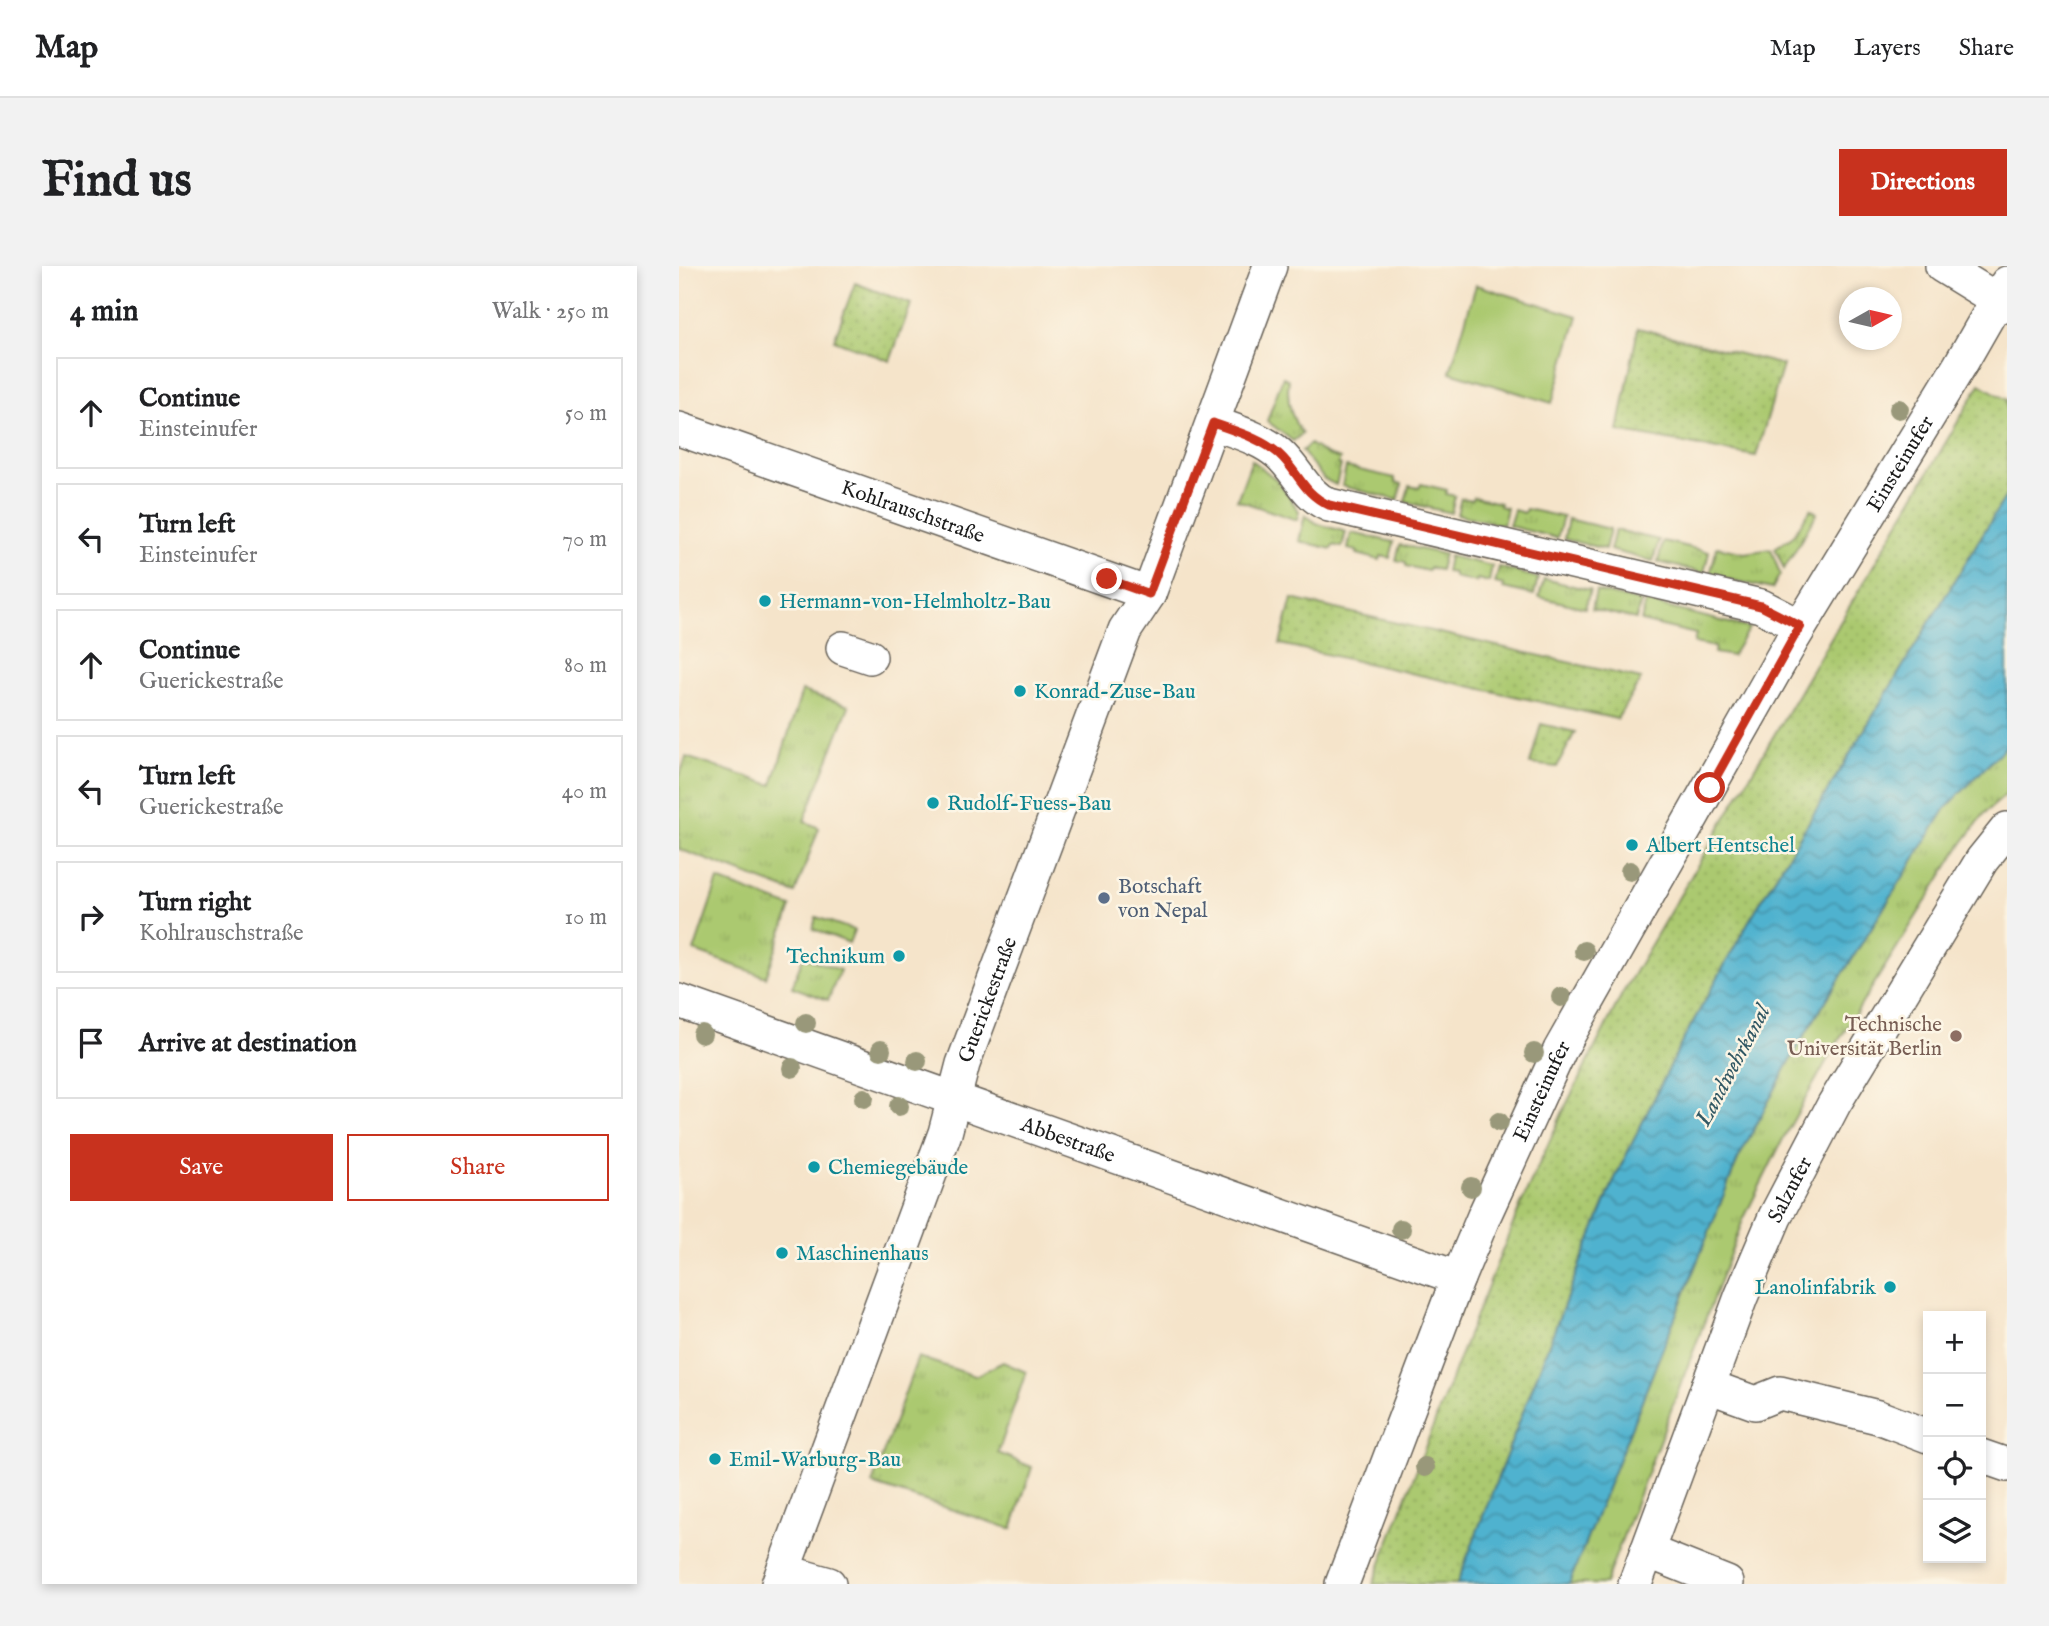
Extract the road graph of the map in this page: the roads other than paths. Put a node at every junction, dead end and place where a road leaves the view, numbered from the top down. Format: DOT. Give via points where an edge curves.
graph roads {
  1 [pos="1270,266"];
  2 [pos="1942,266"];
  3 [pos="2004,296"];
  4 [pos="1213,423"];
  5 [pos="679,429"];
  6 [pos="1149,594"];
  7 [pos="1800,626"];
  8 [pos="2007,829"];
  9 [pos="679,1001"];
  10 [pos="954,1099"];
  11 [pos="1458,1278"];
  12 [pos="1708,1386"];
  13 [pos="1923,1434"];
  14 [pos="1986,1458"];
  15 [pos="2007,1465"];
  16 [pos="1647,1551"];
  17 [pos="781,1577"];
  18 [pos="1727,1583"];
  19 [pos="829,1584"];
  20 [pos="1342,1584"];
  21 [pos="1635,1584"];
  1 -- 4 [label="street, Guerickestraße"];
  2 -- 3 [label="street"];
  3 -- 7 [label="street, Einsteinufer"];
  4 -- 6 [label="street, Guerickestraße"];
  4 -- 7 [label="street" via="1277,452 1310,493 1329,505 1761,606"];
  5 -- 6 [label="street, Kohlrauschstraße"];
  6 -- 10 [label="street, Guerickestraße" via="1125,630 963,1064"];
  7 -- 11 [label="street, Einsteinufer" via="1560,1050"];
  8 -- 12 [label="street, Salzufer" via="1982,860 1834,1104 1775,1217"];
  9 -- 10 [label="street, Abbestraße"];
  10 -- 11 [label="street, Abbestraße"];
  10 -- 17 [label="street, Guerickestraße"];
  11 -- 20 [label="street, Einsteinufer"];
  12 -- 13 [label="street" via="1755,1404 1780,1393 1878,1417"];
  12 -- 16 [label="street, Salzufer"];
  14 -- 15 [label="street"];
  16 -- 18 [label="street"];
  16 -- 21 [label="street, Salzufer"];
  17 -- 19 [label="street"];
}
